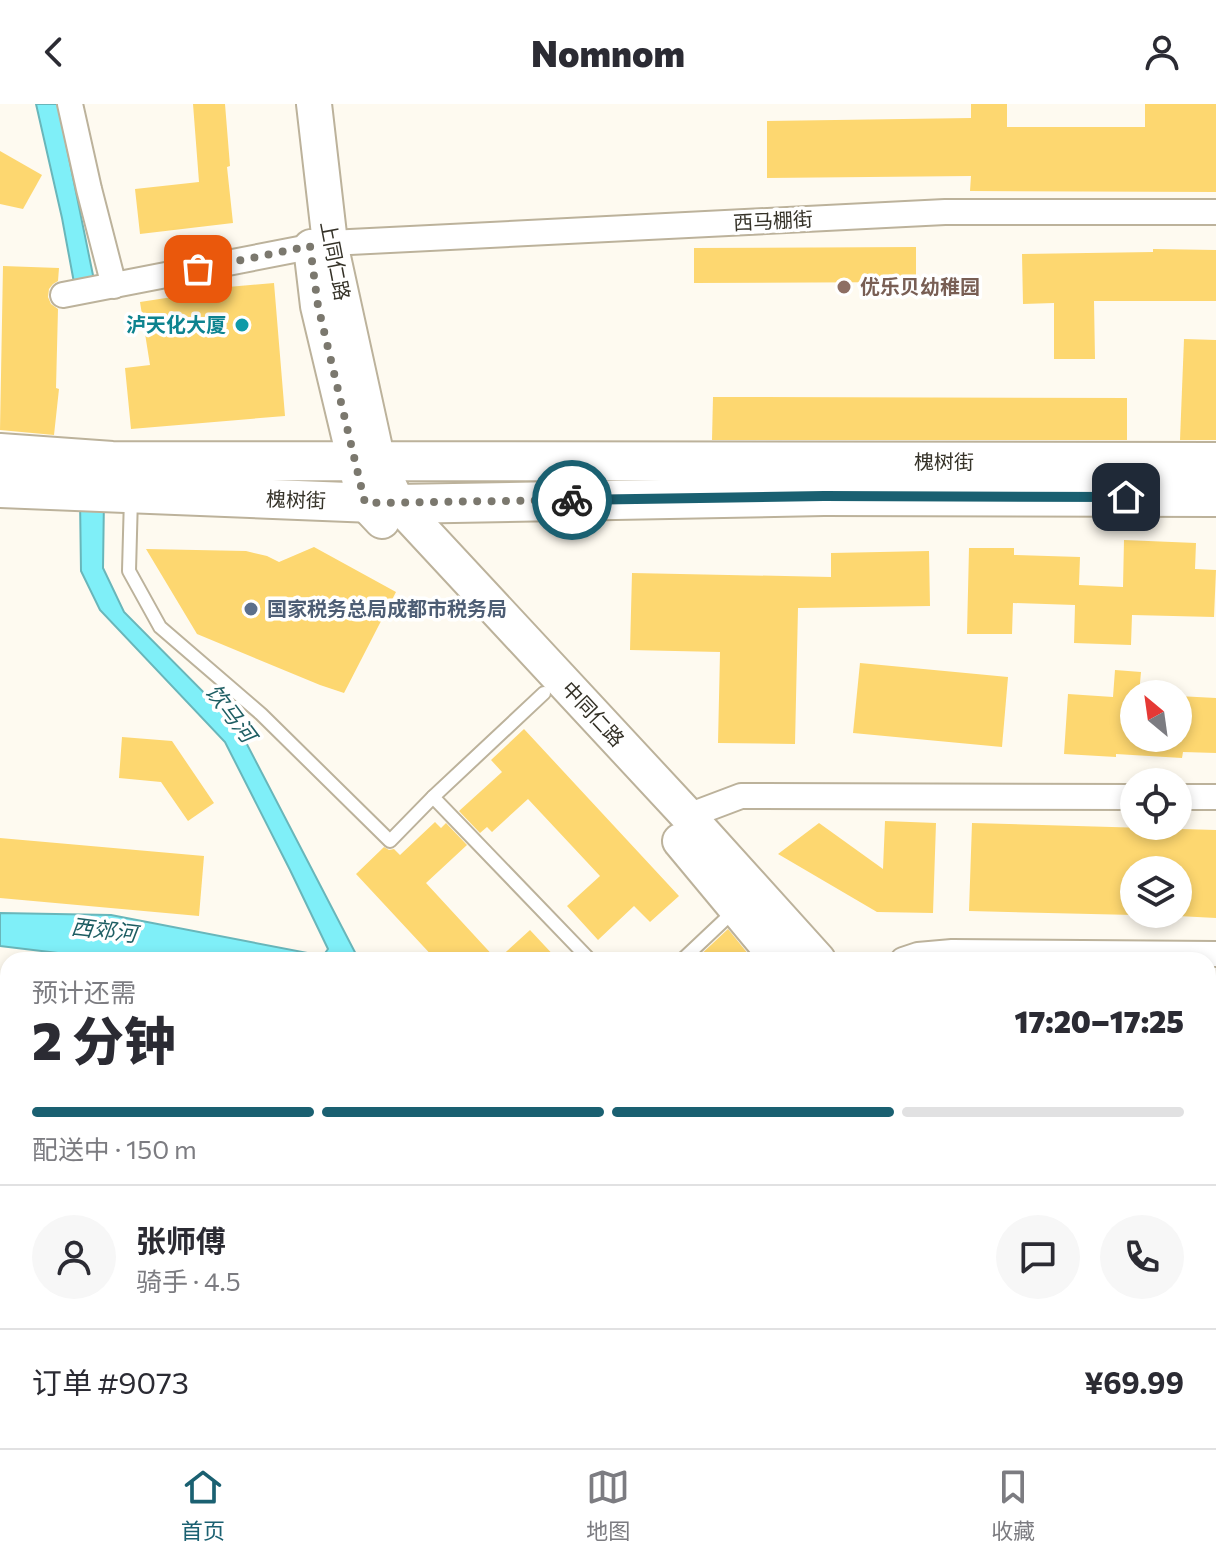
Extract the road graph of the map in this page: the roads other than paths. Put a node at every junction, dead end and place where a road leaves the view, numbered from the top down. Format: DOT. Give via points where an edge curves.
graph roads {
  1 [pos="70,104"];
  2 [pos="292,104"];
  3 [pos="314,104"];
  4 [pos="1216,212"];
  5 [pos="320,244"];
  6 [pos="114,286"];
  7 [pos="63,295"];
  8 [pos="0,453"];
  9 [pos="366,462"];
  10 [pos="1216,462"];
  11 [pos="0,488"];
  12 [pos="131,494"];
  13 [pos="1216,497"];
  14 [pos="381,503"];
  15 [pos="544,693"];
  16 [pos="433,797"];
  17 [pos="1120,797"];
  18 [pos="1192,797"];
  19 [pos="1216,797"];
  20 [pos="688,816"];
  21 [pos="737,909"];
  22 [pos="582,952"];
  23 [pos="691,952"];
  24 [pos="772,952"];
  25 [pos="811,952"];
  1 -- 6 [label="street"];
  2 -- 5 [label="street"];
  3 -- 5 [label="street, 上同仁路"];
  4 -- 5 [label="street, 西马棚街" via="945,212"];
  5 -- 6 [label="street, 西马棚街"];
  5 -- 9 [label="street, 上同仁路"];
  6 -- 7 [label="street, 西马棚街"];
  8 -- 9 [label="main road, 槐树街" via="112,461"];
  9 -- 10 [label="main road, 槐树街"];
  9 -- 14 [label="street, 中同仁路"];
  11 -- 12 [label="main road, 槐树街"];
  12 -- 14 [label="main road, 槐树街"];
  12 -- 16 [label="lane" via="129,571 160,627 261,714 390,841"];
  13 -- 14 [label="main road, 槐树街"];
  14 -- 15 [label="street"];
  14 -- 20 [label="street, 中同仁路"];
  15 -- 16 [label="lane"];
  15 -- 21 [label="street"];
  16 -- 22 [label="lane"];
  17 -- 20 [label="street" via="741,796"];
  18 -- 19 [label="street"];
  20 -- 25 [label="street, 中同仁路"];
  21 -- 23 [label="lane"];
  21 -- 24 [label="street"];
}
